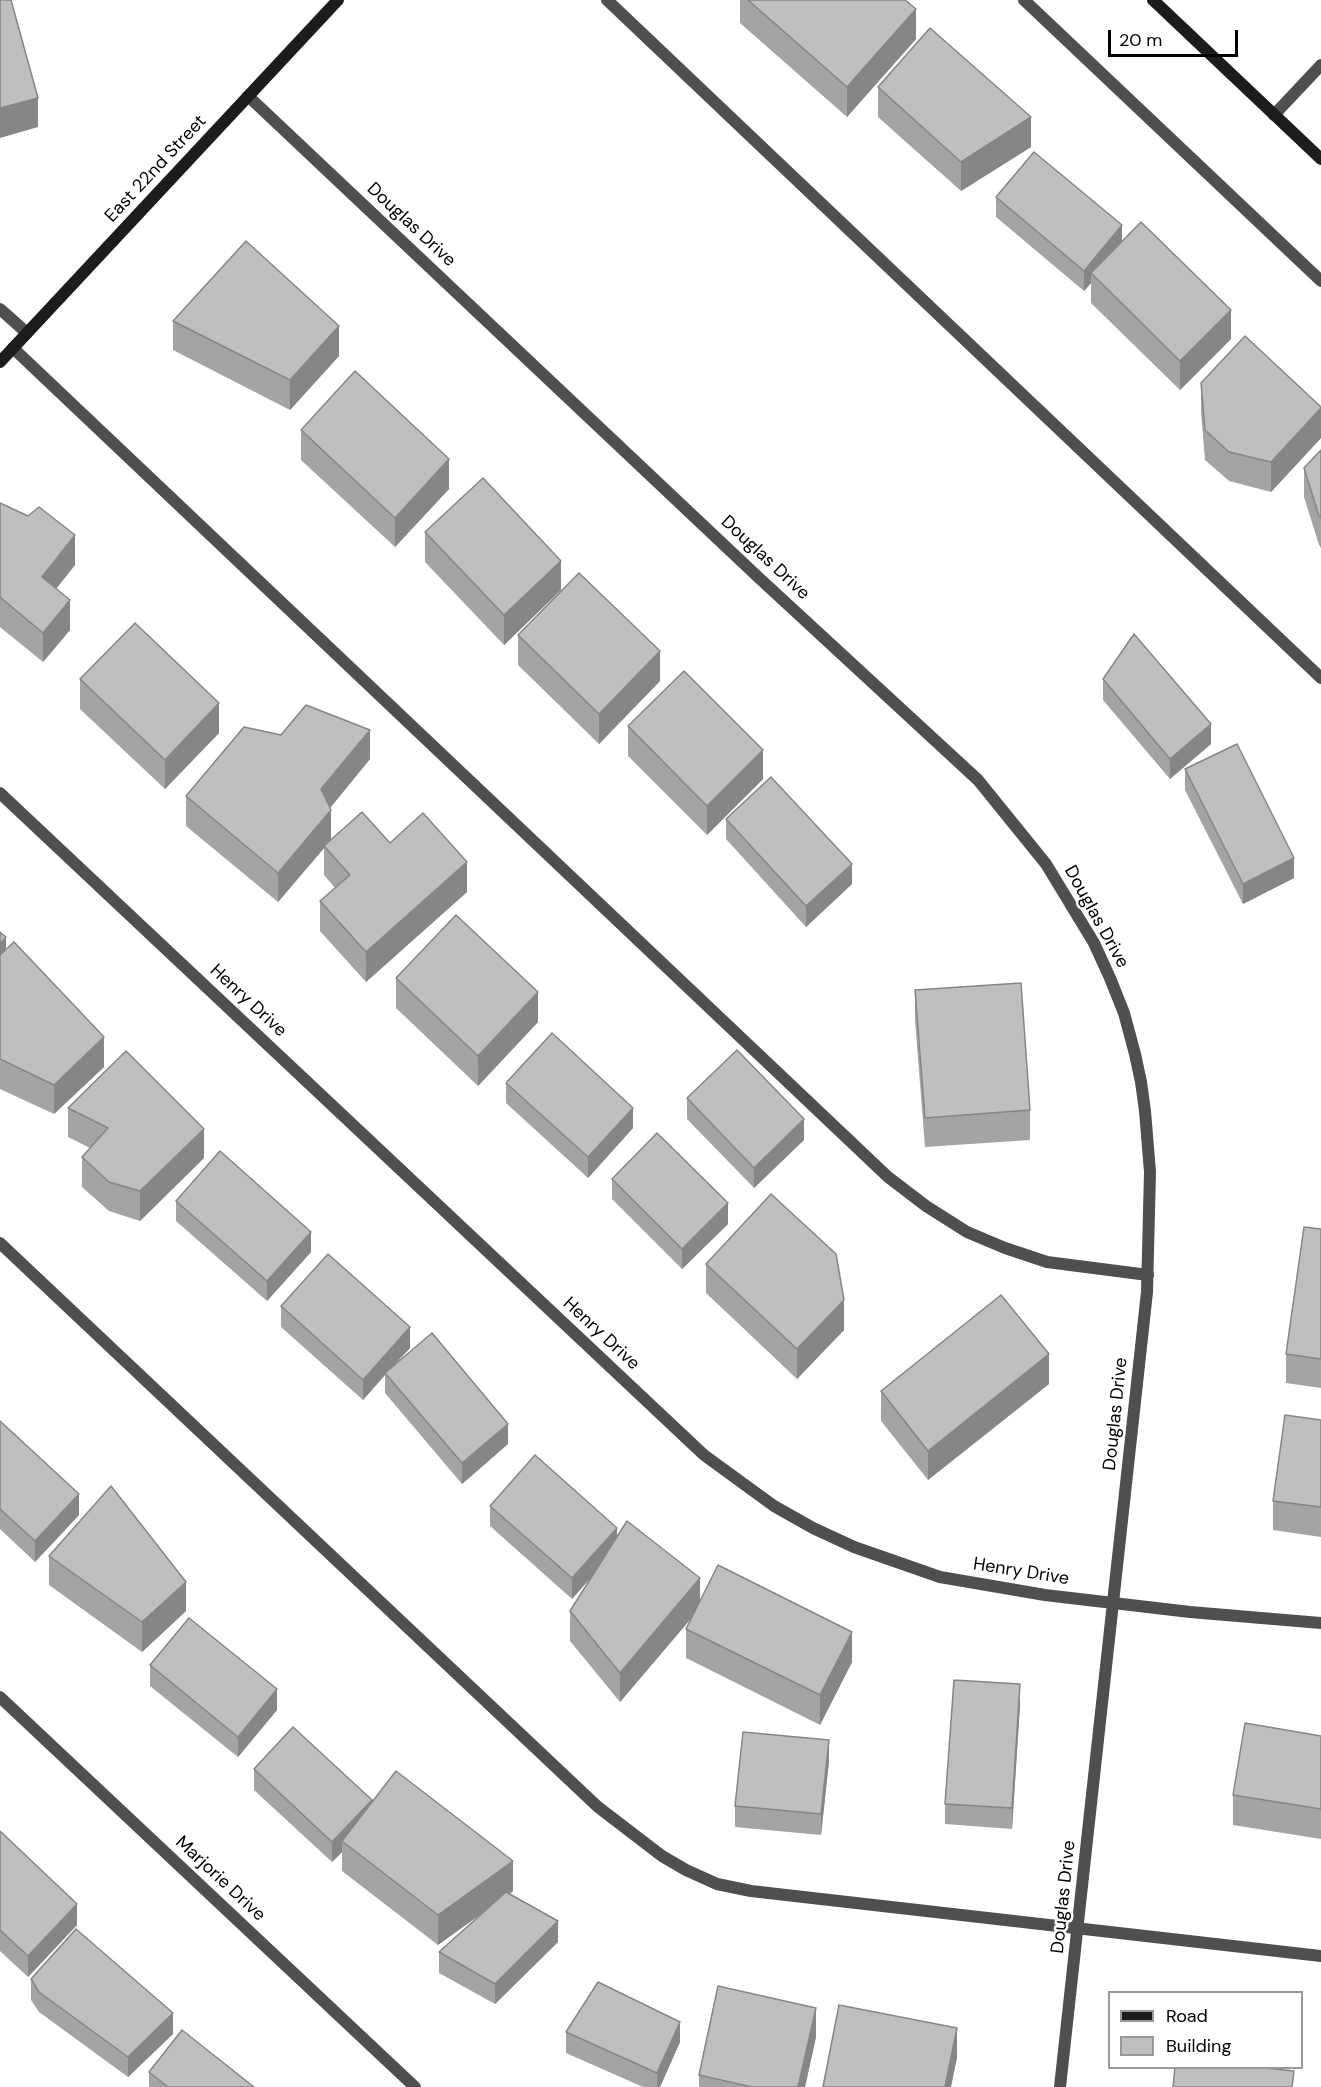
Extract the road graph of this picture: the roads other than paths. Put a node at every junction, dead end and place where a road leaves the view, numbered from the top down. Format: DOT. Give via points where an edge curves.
graph roads {
  1 [pos="338,0"];
  2 [pos="607,0"];
  3 [pos="1024,0"];
  4 [pos="1153,0"];
  5 [pos="1321,65"];
  6 [pos="248,96"];
  7 [pos="1274,115"];
  8 [pos="1321,159"];
  9 [pos="1321,281"];
  10 [pos="0,309"];
  11 [pos="27,333"];
  12 [pos="13,348"];
  13 [pos="0,362"];
  14 [pos="1321,678"];
  15 [pos="0,793"];
  16 [pos="0,1243"];
  17 [pos="1148,1275"];
  18 [pos="1113,1603"];
  19 [pos="1321,1623"];
  20 [pos="0,1697"];
  21 [pos="1078,1930"];
  22 [pos="1321,1956"];
  23 [pos="415,2087"];
  24 [pos="1060,2087"];
  1 -- 6 [label="street, East 22nd Street"];
  2 -- 14 [label="street"];
  3 -- 9 [label="street"];
  4 -- 7 [label="street"];
  5 -- 7 [label="street"];
  6 -- 11 [label="street, East 22nd Street"];
  6 -- 17 [label="street, Douglas Drive" via="758,577 939,742 978,780 1040,856 1094,944 1124,1013 1135,1054 1149,1142"];
  7 -- 8 [label="street"];
  10 -- 11 [label="street"];
  11 -- 12 [label="street, East 22nd Street"];
  12 -- 13 [label="street, East 22nd Street"];
  12 -- 17 [label="street" via="888,1177 967,1232 1005,1248 1047,1262"];
  15 -- 18 [label="street, Henry Drive" via="704,1455 738,1481 813,1528 896,1563 940,1577"];
  16 -- 21 [label="street" via="598,1806 662,1856 717,1884 751,1891"];
  17 -- 18 [label="street, Douglas Drive"];
  18 -- 19 [label="street, Henry Drive"];
  18 -- 21 [label="street, Douglas Drive"];
  20 -- 23 [label="street, Marjorie Drive"];
  21 -- 22 [label="street"];
  21 -- 24 [label="street, Douglas Drive"];
}
